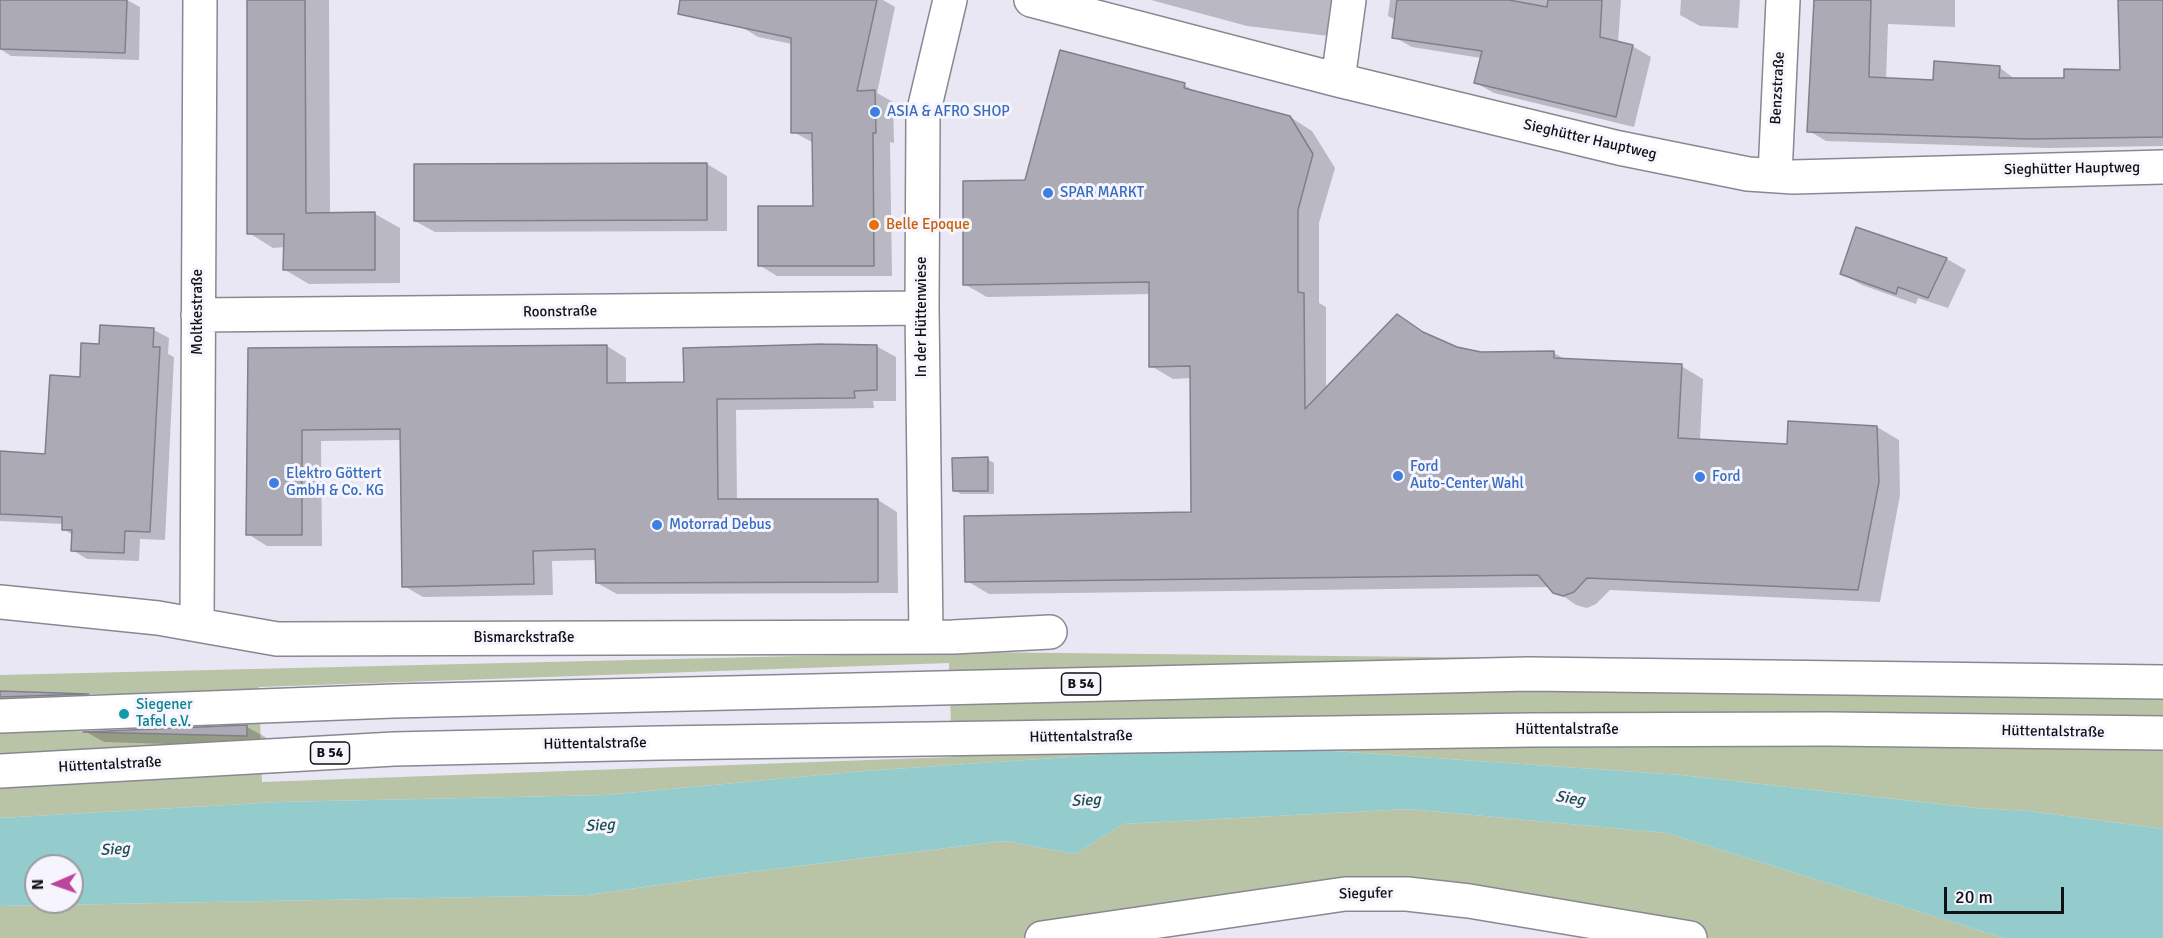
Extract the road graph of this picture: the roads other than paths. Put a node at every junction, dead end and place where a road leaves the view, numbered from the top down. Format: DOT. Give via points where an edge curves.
graph roads {
  1 [pos="200,0"];
  2 [pos="950,0"];
  3 [pos="1031,0"];
  4 [pos="1349,0"];
  5 [pos="1783,0"];
  6 [pos="1338,80"];
  7 [pos="2163,167"];
  8 [pos="1774,175"];
  9 [pos="922,309"];
  10 [pos="198,315"];
  11 [pos="0,602"];
  12 [pos="197,624"];
  13 [pos="1050,632"];
  14 [pos="926,637"];
  15 [pos="2163,682"];
  16 [pos="0,716"];
  17 [pos="2163,734"];
  18 [pos="0,771"];
  19 [pos="1042,938"];
  20 [pos="1690,938"];
  1 -- 10 [label="main road, Moltkestraße"];
  2 -- 9 [label="main road, In der Hüttenwiese" via="924,114"];
  3 -- 6 [label="main road, Sieghütter Hauptweg"];
  4 -- 6 [label="main road"];
  5 -- 8 [label="main road, Benzstraße"];
  6 -- 8 [label="main road, Sieghütter Hauptweg" via="1619,148 1748,174"];
  7 -- 8 [label="main road, Sieghütter Hauptweg"];
  9 -- 10 [label="main road, Roonstraße"];
  9 -- 14 [label="main road, In der Hüttenwiese"];
  10 -- 12 [label="main road, Moltkestraße"];
  11 -- 12 [label="main road, Bismarckstraße"];
  12 -- 14 [label="main road, Bismarckstraße" via="277,639"];
  13 -- 14 [label="main road, Bismarckstraße"];
  15 -- 16 [label="main road, B 54" via="1528,674 393,701"];
  17 -- 18 [label="main road, Hüttentalstraße / B 54" via="1555,730 660,743 394,749"];
  19 -- 20 [label="main road, Siegufer" via="1346,894 1407,894"];
}
